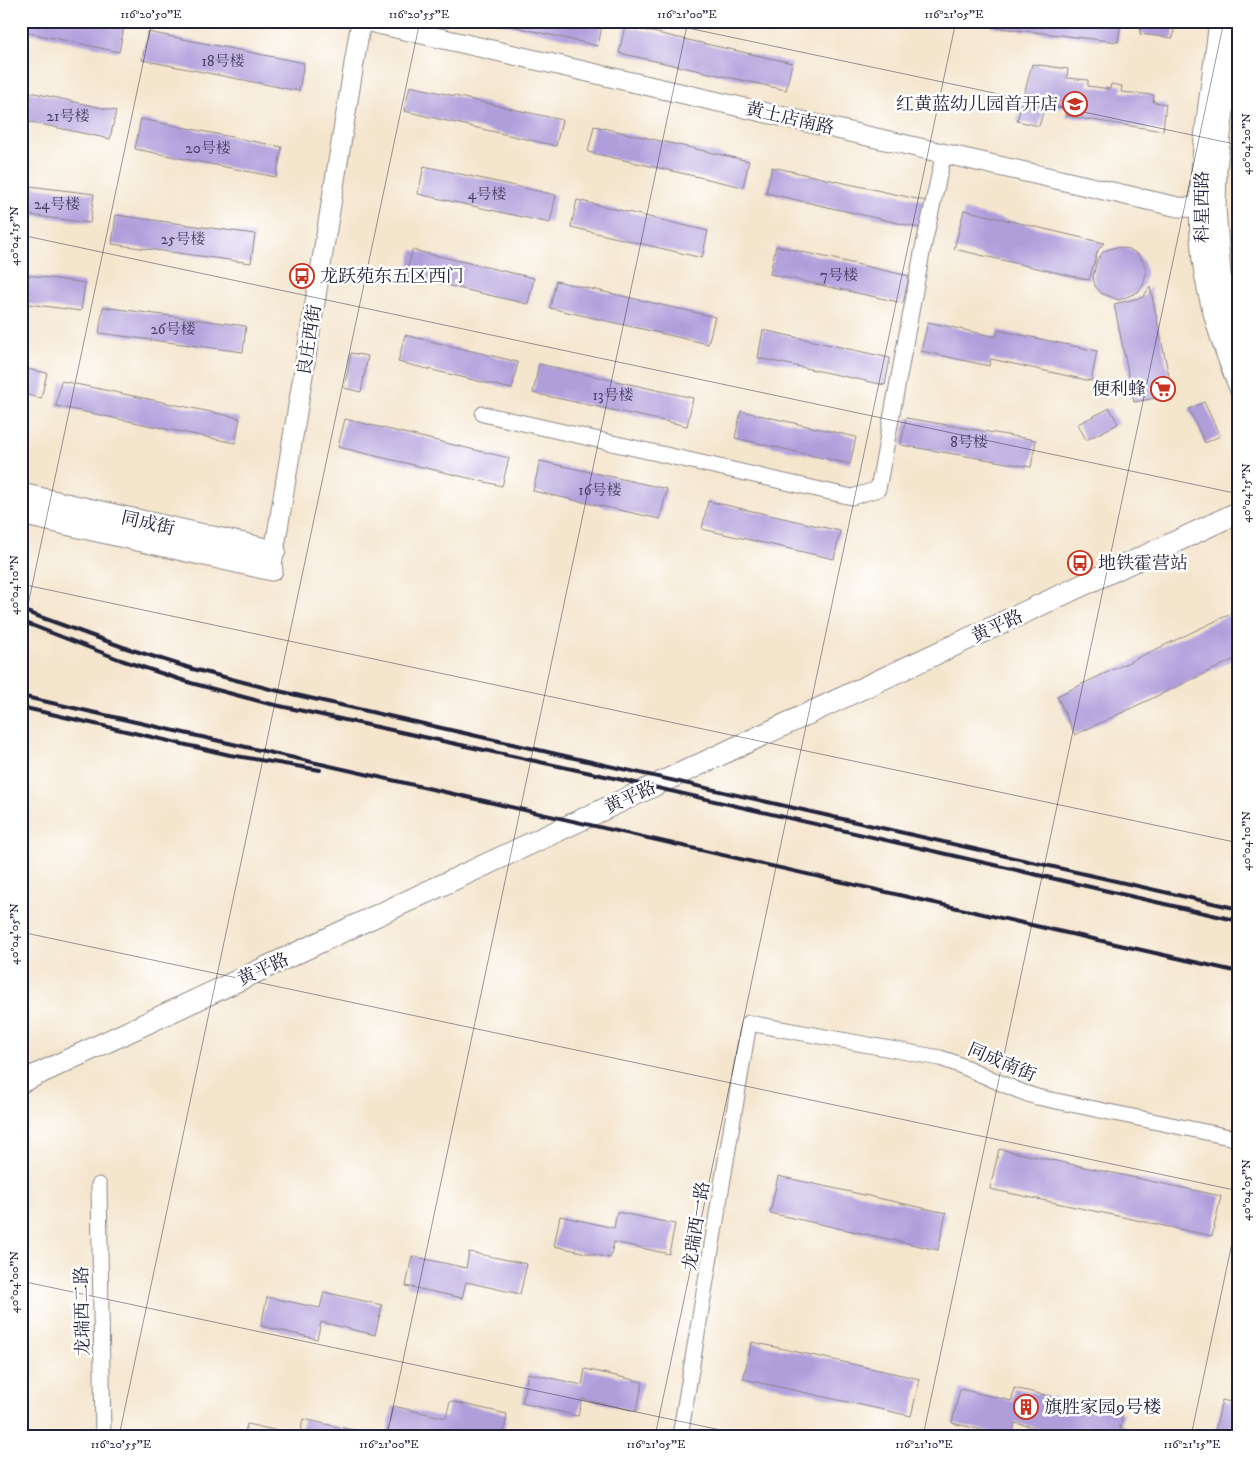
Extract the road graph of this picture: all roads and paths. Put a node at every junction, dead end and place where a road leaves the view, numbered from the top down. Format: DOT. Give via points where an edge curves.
graph roads {
  1 [pos="360,21"];
  2 [pos="365,21"];
  3 [pos="1219,21"];
  4 [pos="1235,21"];
  5 [pos="944,153"];
  6 [pos="1208,208"];
  7 [pos="1239,343"];
  8 [pos="1239,388"];
  9 [pos="483,414"];
  10 [pos="21,494"];
  11 [pos="1239,502"];
  12 [pos="1239,512"];
  13 [pos="21,514"];
  14 [pos="273,561"];
  15 [pos="749,1023"];
  16 [pos="21,1071"];
  17 [pos="21,1082"];
  18 [pos="1239,1139"];
  19 [pos="99,1185"];
  20 [pos="103,1436"];
  21 [pos="680,1436"];
  1 -- 14 [label="street, 良庄西街"];
  2 -- 5 [label="street, 黄土店南路"];
  3 -- 6 [label="street, 科星西路" via="1202,166"];
  4 -- 6 [label="street, 科星西路" via="1217,168"];
  5 -- 6 [label="street, 黄土店南路" via="1178,207"];
  5 -- 9 [label="street" via="878,489 852,496"];
  6 -- 7 [label="street, 科星西路"];
  6 -- 8 [label="street, 科星西路" via="1202,260 1224,349"];
  10 -- 14 [label="main road, 同成街"];
  11 -- 16 [label="main road, 黄平路"];
  12 -- 17 [label="main road, 黄平路"];
  13 -- 14 [label="main road, 同成街"];
  15 -- 18 [label="street, 同成南街" via="940,1058 1037,1097"];
  15 -- 21 [label="street, 龙瑞西一路"];
  19 -- 20 [label="street, 龙瑞西二路"];
}
